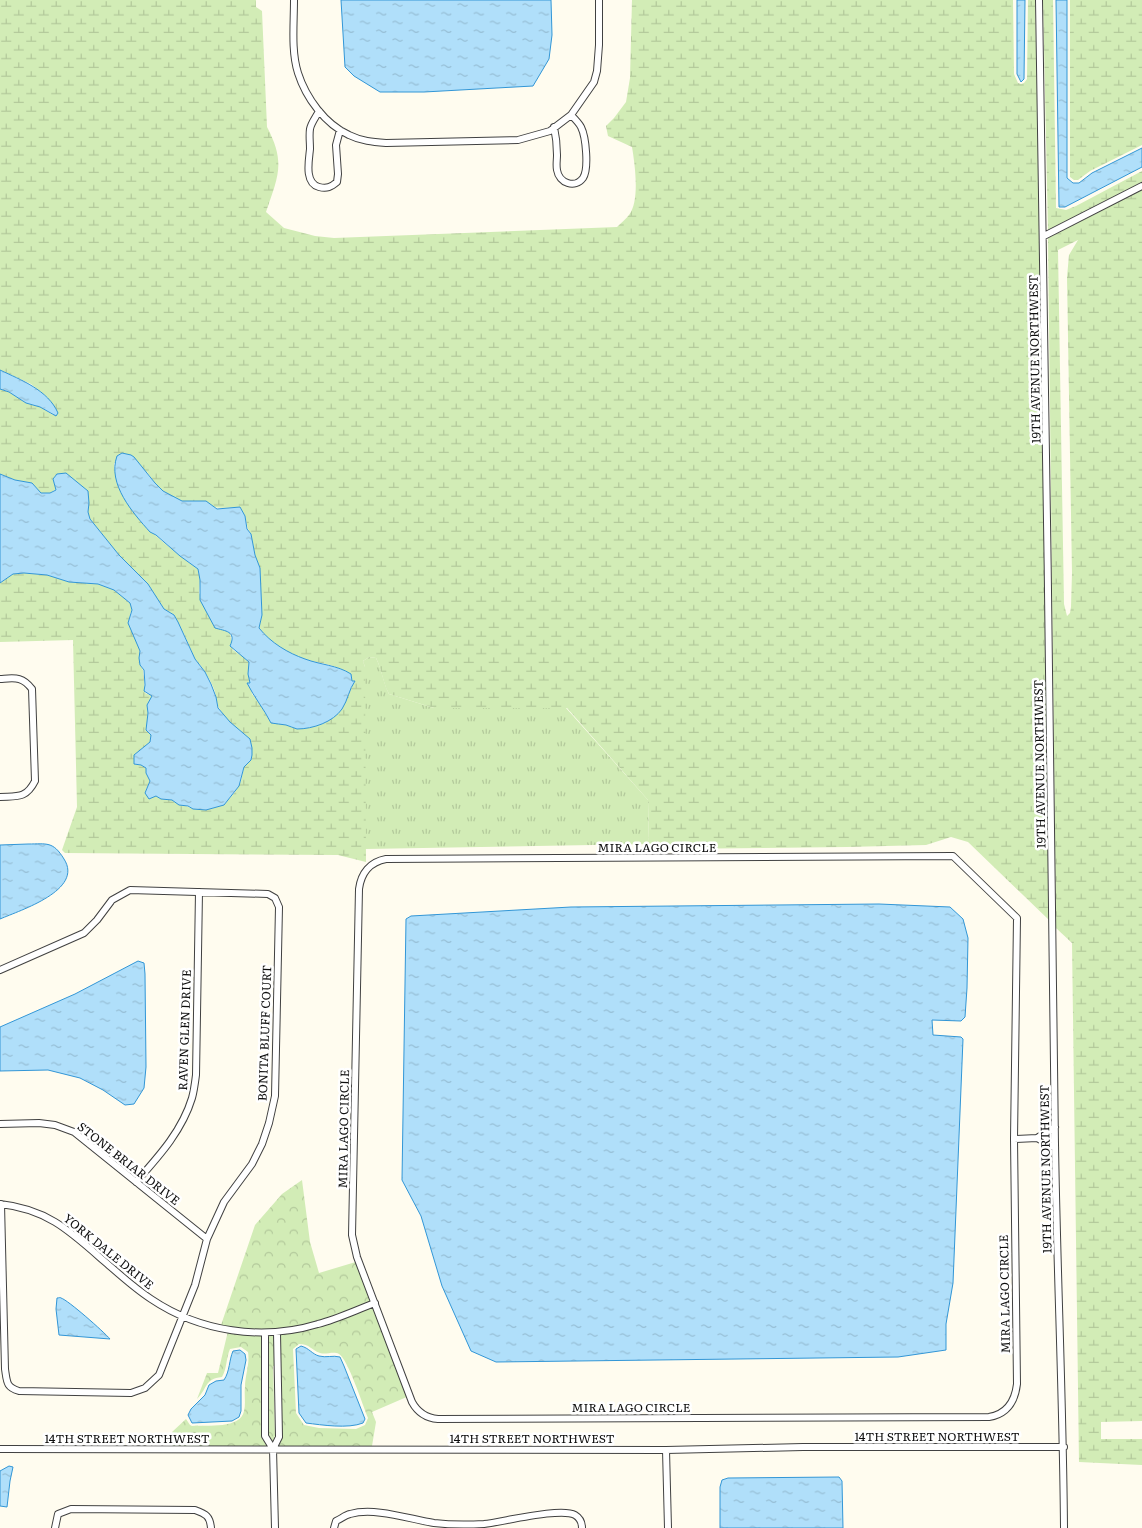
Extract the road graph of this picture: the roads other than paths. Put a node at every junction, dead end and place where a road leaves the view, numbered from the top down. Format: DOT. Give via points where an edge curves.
graph roads {
  1 [pos="294,0"];
  2 [pos="599,0"];
  3 [pos="1039,0"];
  4 [pos="319,111"];
  5 [pos="571,115"];
  6 [pos="554,127"];
  7 [pos="340,130"];
  8 [pos="1142,186"];
  9 [pos="1044,236"];
  10 [pos="0,678"];
  11 [pos="0,796"];
  12 [pos="199,892"];
  13 [pos="0,970"];
  14 [pos="0,1124"];
  15 [pos="1055,1127"];
  16 [pos="1037,1138"];
  17 [pos="1014,1139"];
  18 [pos="1055,1148"];
  19 [pos="136,1182"];
  20 [pos="1,1204"];
  21 [pos="207,1238"];
  22 [pos="375,1303"];
  23 [pos="182,1317"];
  24 [pos="265,1333"];
  25 [pos="277,1333"];
  26 [pos="1064,1447"];
  27 [pos="0,1449"];
  28 [pos="273,1449"];
  29 [pos="666,1450"];
  30 [pos="55,1528"];
  31 [pos="211,1528"];
  32 [pos="275,1528"];
  33 [pos="334,1528"];
  34 [pos="582,1528"];
  35 [pos="668,1528"];
  36 [pos="1064,1528"];
  1 -- 4 [label="street" via="294,46 298,72"];
  2 -- 5 [label="street" via="597,71 594,82"];
  3 -- 9 [label="street, 19TH AVENUE NORTHWEST"];
  4 -- 7 [label="street"];
  4 -- 7 [label="street" via="310,128 309,172 315,186 332,187 337,182 336,144"];
  5 -- 6 [label="street"];
  5 -- 6 [label="street" via="581,126 586,164 582,180 576,183 563,182 559,177"];
  6 -- 7 [label="street" via="518,140 386,144 366,141"];
  8 -- 9 [label="street"];
  9 -- 15 [label="street, 19TH AVENUE NORTHWEST"];
  10 -- 11 [label="street" via="25,680 32,689 34,781 22,796"];
  12 -- 13 [label="street, BONITA BLUFF COURT" via="130,890 112,900 84,933"];
  12 -- 19 [label="street, RAVEN GLEN DRIVE" via="196,1075 192,1096 178,1130"];
  12 -- 21 [label="street, BONITA BLUFF COURT" via="268,894 275,898 279,907 275,1096 269,1124 252,1164 224,1202"];
  14 -- 19 [label="street, STONE BRIAR DRIVE" via="39,1123 74,1132"];
  15 -- 16 [label="street"];
  15 -- 18 [label="street, 19TH AVENUE NORTHWEST"];
  16 -- 17 [label="street"];
  16 -- 18 [label="street"];
  17 -- 22 [label="street, MIRA LAGO CIRCLE" via="1017,1384 1010,1406 993,1416 433,1419 421,1414 412,1402"];
  17 -- 22 [label="street, MIRA LAGO CIRCLE" via="1017,918 953,856 381,860 366,870 359,889 352,1225 357,1257"];
  18 -- 26 [label="street, 19TH AVENUE NORTHWEST"];
  19 -- 21 [label="street, STONE BRIAR DRIVE"];
  20 -- 23 [label="street, YORK DALE DRIVE" via="24,1207 60,1224 133,1286"];
  20 -- 23 [label="street, BONITA BLUFF COURT" via="5,1370 11,1389 131,1392 146,1388 159,1375"];
  21 -- 23 [label="street, BONITA BLUFF COURT" via="195,1285"];
  22 -- 25 [label="street, YORK DALE DRIVE" via="317,1325"];
  23 -- 24 [label="street, YORK DALE DRIVE" via="236,1332"];
  24 -- 25 [label="street, YORK DALE DRIVE"];
  24 -- 28 [label="street" via="265,1436"];
  25 -- 28 [label="street" via="279,1437"];
  26 -- 29 [label="street, 14TH STREET NORTHWEST"];
  26 -- 36 [label="street, 19TH AVENUE NORTHWEST"];
  27 -- 28 [label="street, 14TH STREET NORTHWEST"];
  28 -- 29 [label="street, 14TH STREET NORTHWEST"];
  28 -- 32 [label="street"];
  29 -- 35 [label="street"];
  30 -- 31 [label="street" via="58,1514 71,1509 195,1510 204,1513"];
  33 -- 34 [label="street" via="336,1521 349,1514 363,1512 463,1525 566,1513 576,1515 582,1522"];
}
